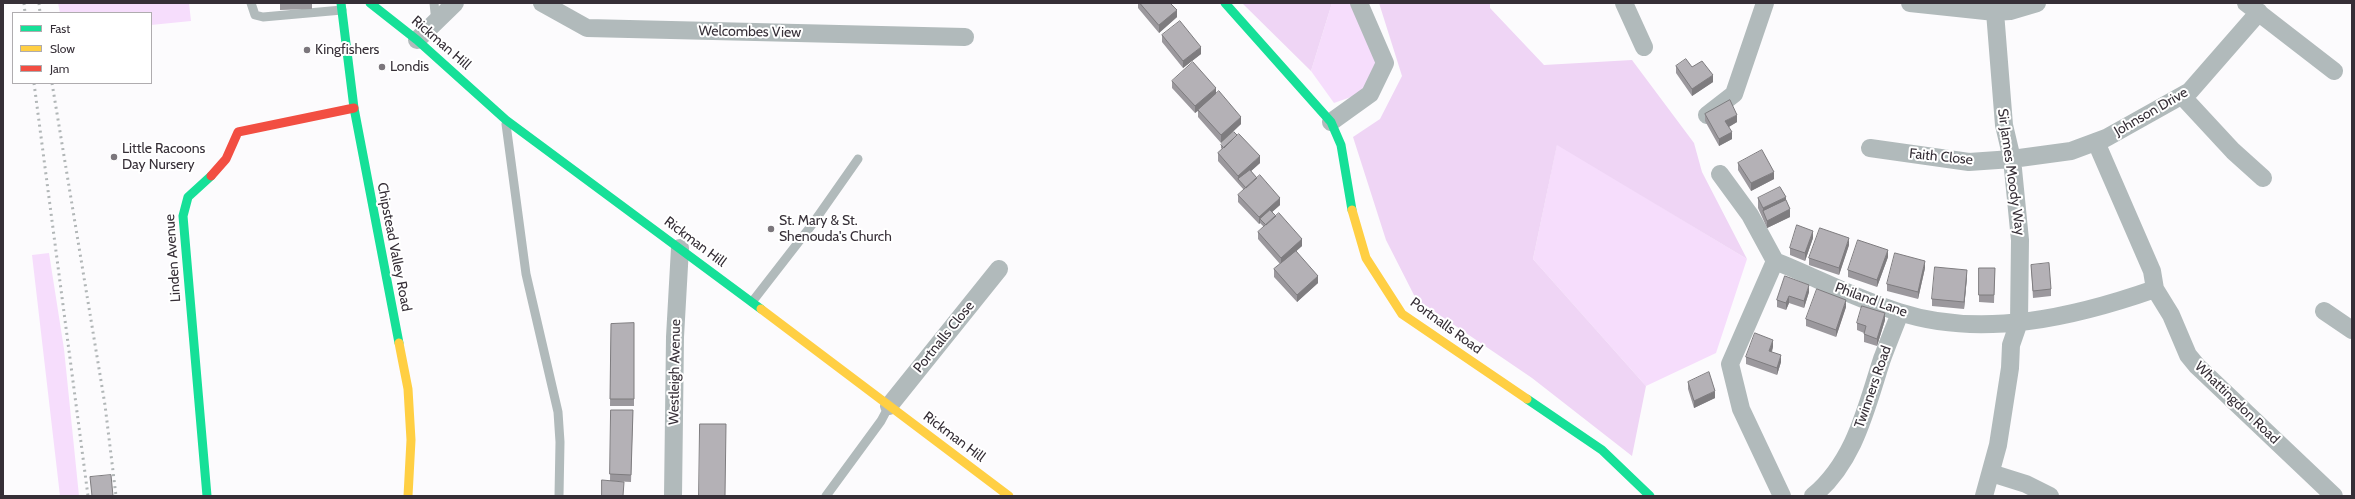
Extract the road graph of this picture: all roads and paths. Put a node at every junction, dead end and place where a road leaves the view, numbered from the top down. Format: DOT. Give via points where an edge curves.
graph roads {
  1 [pos="251,3"];
  2 [pos="370,3"];
  3 [pos="434,3"];
  4 [pos="455,3"];
  5 [pos="542,3"];
  6 [pos="1225,3"];
  7 [pos="1359,3"];
  8 [pos="1624,3"];
  9 [pos="1765,3"];
  10 [pos="1910,3"];
  11 [pos="2037,3"];
  12 [pos="341,7"];
  13 [pos="2252,7"];
  14 [pos="1995,12"];
  15 [pos="436,22"];
  16 [pos="965,37"];
  17 [pos="417,40"];
  18 [pos="1644,47"];
  19 [pos="2334,71"];
  20 [pos="2182,96"];
  21 [pos="354,108"];
  22 [pos="1707,115"];
  23 [pos="506,120"];
  24 [pos="1331,122"];
  25 [pos="2096,142"];
  26 [pos="1870,148"];
  27 [pos="858,159"];
  28 [pos="2012,159"];
  29 [pos="1720,174"];
  30 [pos="2263,178"];
  31 [pos="680,248"];
  32 [pos="1775,261"];
  33 [pos="999,269"];
  34 [pos="2154,289"];
  35 [pos="752,302"];
  36 [pos="2324,311"];
  37 [pos="1900,313"];
  38 [pos="2019,322"];
  39 [pos="2352,330"];
  40 [pos="889,406"];
  41 [pos="1991,473"];
  42 [pos="207,496"];
  43 [pos="408,496"];
  44 [pos="559,496"];
  45 [pos="673,496"];
  46 [pos="826,496"];
  47 [pos="1009,496"];
  48 [pos="1650,496"];
  49 [pos="1782,496"];
  50 [pos="1813,496"];
  51 [pos="1984,496"];
  52 [pos="2050,496"];
  53 [pos="2334,496"];
  1 -- 12 [label="lane" via="255,15 263,18"];
  2 -- 17 [label="street, Rickman Hill"];
  3 -- 15 [label="lane"];
  4 -- 15 [label="street"];
  5 -- 16 [label="street, Welcombes View" via="587,28"];
  6 -- 24 [label="street, Portnalls Road"];
  7 -- 24 [label="street" via="1385,63 1370,94"];
  8 -- 18 [label="street"];
  9 -- 22 [label="street" via="1734,94"];
  10 -- 14 [label="street"];
  11 -- 14 [label="street" via="2010,11"];
  12 -- 21 [label="street, Chipstead Valley Road"];
  13 -- 19 [label="street"];
  13 -- 20 [label="street, Johnson Drive" via="2190,91"];
  14 -- 28 [label="street, Sir James Moody Way" via="2004,125"];
  15 -- 17 [label="street"];
  17 -- 23 [label="street, Rickman Hill"];
  20 -- 25 [label="street, Johnson Drive"];
  20 -- 30 [label="street" via="2233,151"];
  21 -- 42 [label="street, Linden Avenue" via="238,132 225,162 195,187 184,205"];
  21 -- 43 [label="street, Chipstead Valley Road" via="408,389 411,440"];
  23 -- 31 [label="street, Rickman Hill"];
  23 -- 44 [label="lane" via="526,274 558,412"];
  24 -- 48 [label="street, Portnalls Road" via="1341,145 1350,198 1366,258 1402,314 1602,450"];
  25 -- 28 [label="street, Johnson Drive" via="2071,151"];
  25 -- 34 [label="street, Whattingdon Road" via="2152,271"];
  26 -- 28 [label="street, Faith Close" via="1969,162"];
  27 -- 35 [label="lane" via="812,226"];
  28 -- 38 [label="street, Sir James Moody Way" via="2020,240"];
  29 -- 32 [label="street" via="1750,215"];
  31 -- 35 [label="street, Rickman Hill"];
  31 -- 45 [label="street, Westleigh Avenue" via="675,337"];
  32 -- 37 [label="street, Philand Lane"];
  32 -- 49 [label="street" via="1730,364 1741,410"];
  33 -- 40 [label="street, Portnalls Close"];
  34 -- 38 [label="street, Philand Lane" via="2079,312"];
  34 -- 53 [label="street, Whattingdon Road" via="2171,315 2188,355 2197,366"];
  35 -- 40 [label="street, Rickman Hill"];
  36 -- 39 [label="street"];
  37 -- 38 [label="street, Philand Lane" via="1972,324"];
  37 -- 50 [label="street, Twinners Road" via="1865,418 1842,462 1827,484"];
  38 -- 41 [label="street, Sir James Moody Way" via="2011,344 2005,400"];
  40 -- 46 [label="lane" via="881,421"];
  40 -- 47 [label="street, Rickman Hill"];
  41 -- 51 [label="street, Sir James Moody Way"];
  41 -- 52 [label="street" via="2026,484"];
}
